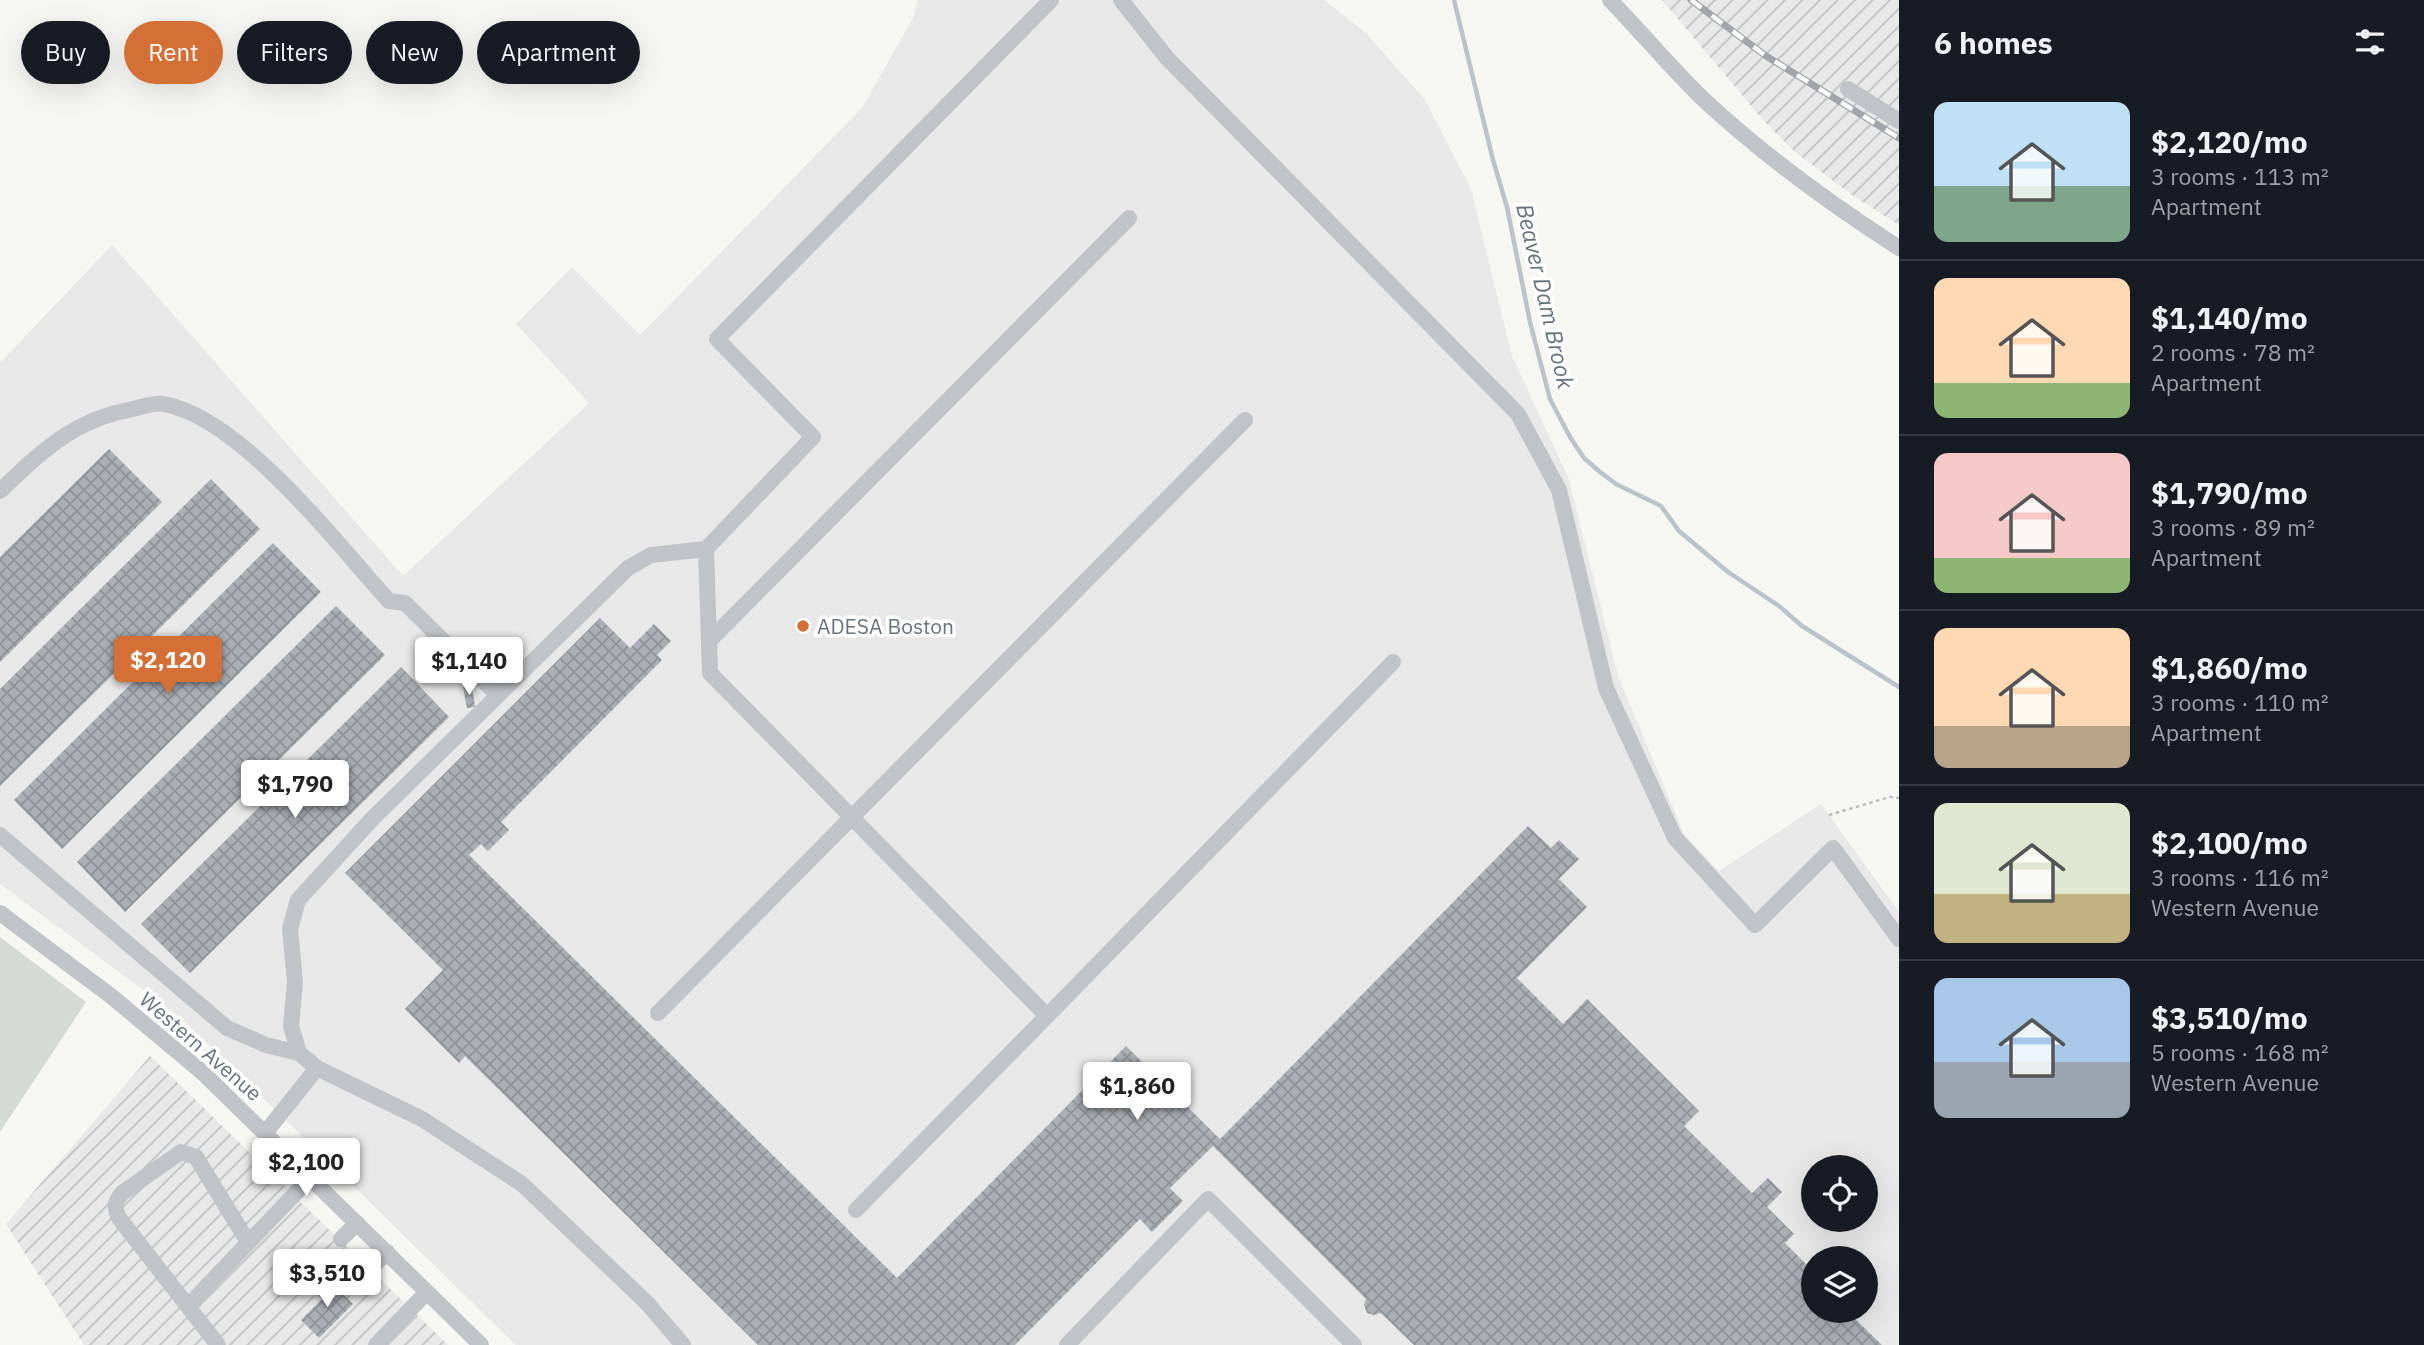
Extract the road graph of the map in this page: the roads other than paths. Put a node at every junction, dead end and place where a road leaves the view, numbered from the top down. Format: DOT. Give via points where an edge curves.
graph roads {
  1 [pos="1051,0"];
  2 [pos="1121,0"];
  3 [pos="1610,0"];
  4 [pos="1848,89"];
  5 [pos="1899,121"];
  6 [pos="1129,218"];
  7 [pos="1899,248"];
  8 [pos="1245,420"];
  9 [pos="0,491"];
  10 [pos="706,549"];
  11 [pos="709,641"];
  12 [pos="1392,662"];
  13 [pos="498,695"];
  14 [pos="852,817"];
  15 [pos="0,835"];
  16 [pos="0,914"];
  17 [pos="1899,939"];
  18 [pos="658,1013"];
  19 [pos="1047,1016"];
  20 [pos="299,1054"];
  21 [pos="317,1068"];
  22 [pos="266,1132"];
  23 [pos="311,1177"];
  24 [pos="856,1210"];
  25 [pos="357,1223"];
  26 [pos="341,1239"];
  27 [pos="248,1242"];
  28 [pos="387,1252"];
  29 [pos="371,1268"];
  30 [pos="427,1292"];
  31 [pos="187,1306"];
  32 [pos="218,1345"];
  33 [pos="376,1345"];
  34 [pos="481,1345"];
  35 [pos="683,1345"];
  36 [pos="1067,1345"];
  37 [pos="1354,1345"];
  1 -- 10 [label="street" via="718,339 813,437"];
  2 -- 17 [label="street" via="1167,58 1518,414 1559,490 1606,688 1675,838 1755,925 1833,848"];
  3 -- 7 [label="street" via="1702,97 1747,137 1796,178"];
  4 -- 5 [label="street"];
  6 -- 11 [label="street"];
  8 -- 14 [label="street"];
  9 -- 13 [label="street" via="53,442 101,415 162,403 197,416 256,454 389,601 405,603"];
  10 -- 11 [label="street"];
  10 -- 13 [label="street" via="651,555 628,568"];
  11 -- 14 [label="street" via="710,673"];
  12 -- 19 [label="street"];
  13 -- 20 [label="street" via="373,818 298,900 290,929 295,982 291,1026"];
  14 -- 18 [label="street"];
  14 -- 19 [label="street"];
  15 -- 20 [label="street" via="227,1028"];
  16 -- 22 [label="street, Western Avenue" via="160,1036"];
  19 -- 24 [label="street"];
  20 -- 21 [label="street"];
  21 -- 22 [label="street"];
  21 -- 35 [label="street" via="422,1119 522,1184 647,1303"];
  22 -- 23 [label="street, Western Avenue"];
  23 -- 25 [label="street, Western Avenue"];
  23 -- 27 [label="street"];
  25 -- 26 [label="street"];
  25 -- 28 [label="street, Western Avenue"];
  27 -- 31 [label="street"];
  27 -- 31 [label="street" via="190,1153 181,1152 122,1193 114,1208 119,1218"];
  28 -- 29 [label="street"];
  28 -- 30 [label="street, Western Avenue"];
  30 -- 33 [label="street"];
  30 -- 34 [label="street, Western Avenue"];
  31 -- 32 [label="street"];
  36 -- 37 [label="street" via="1208,1199"];
}
